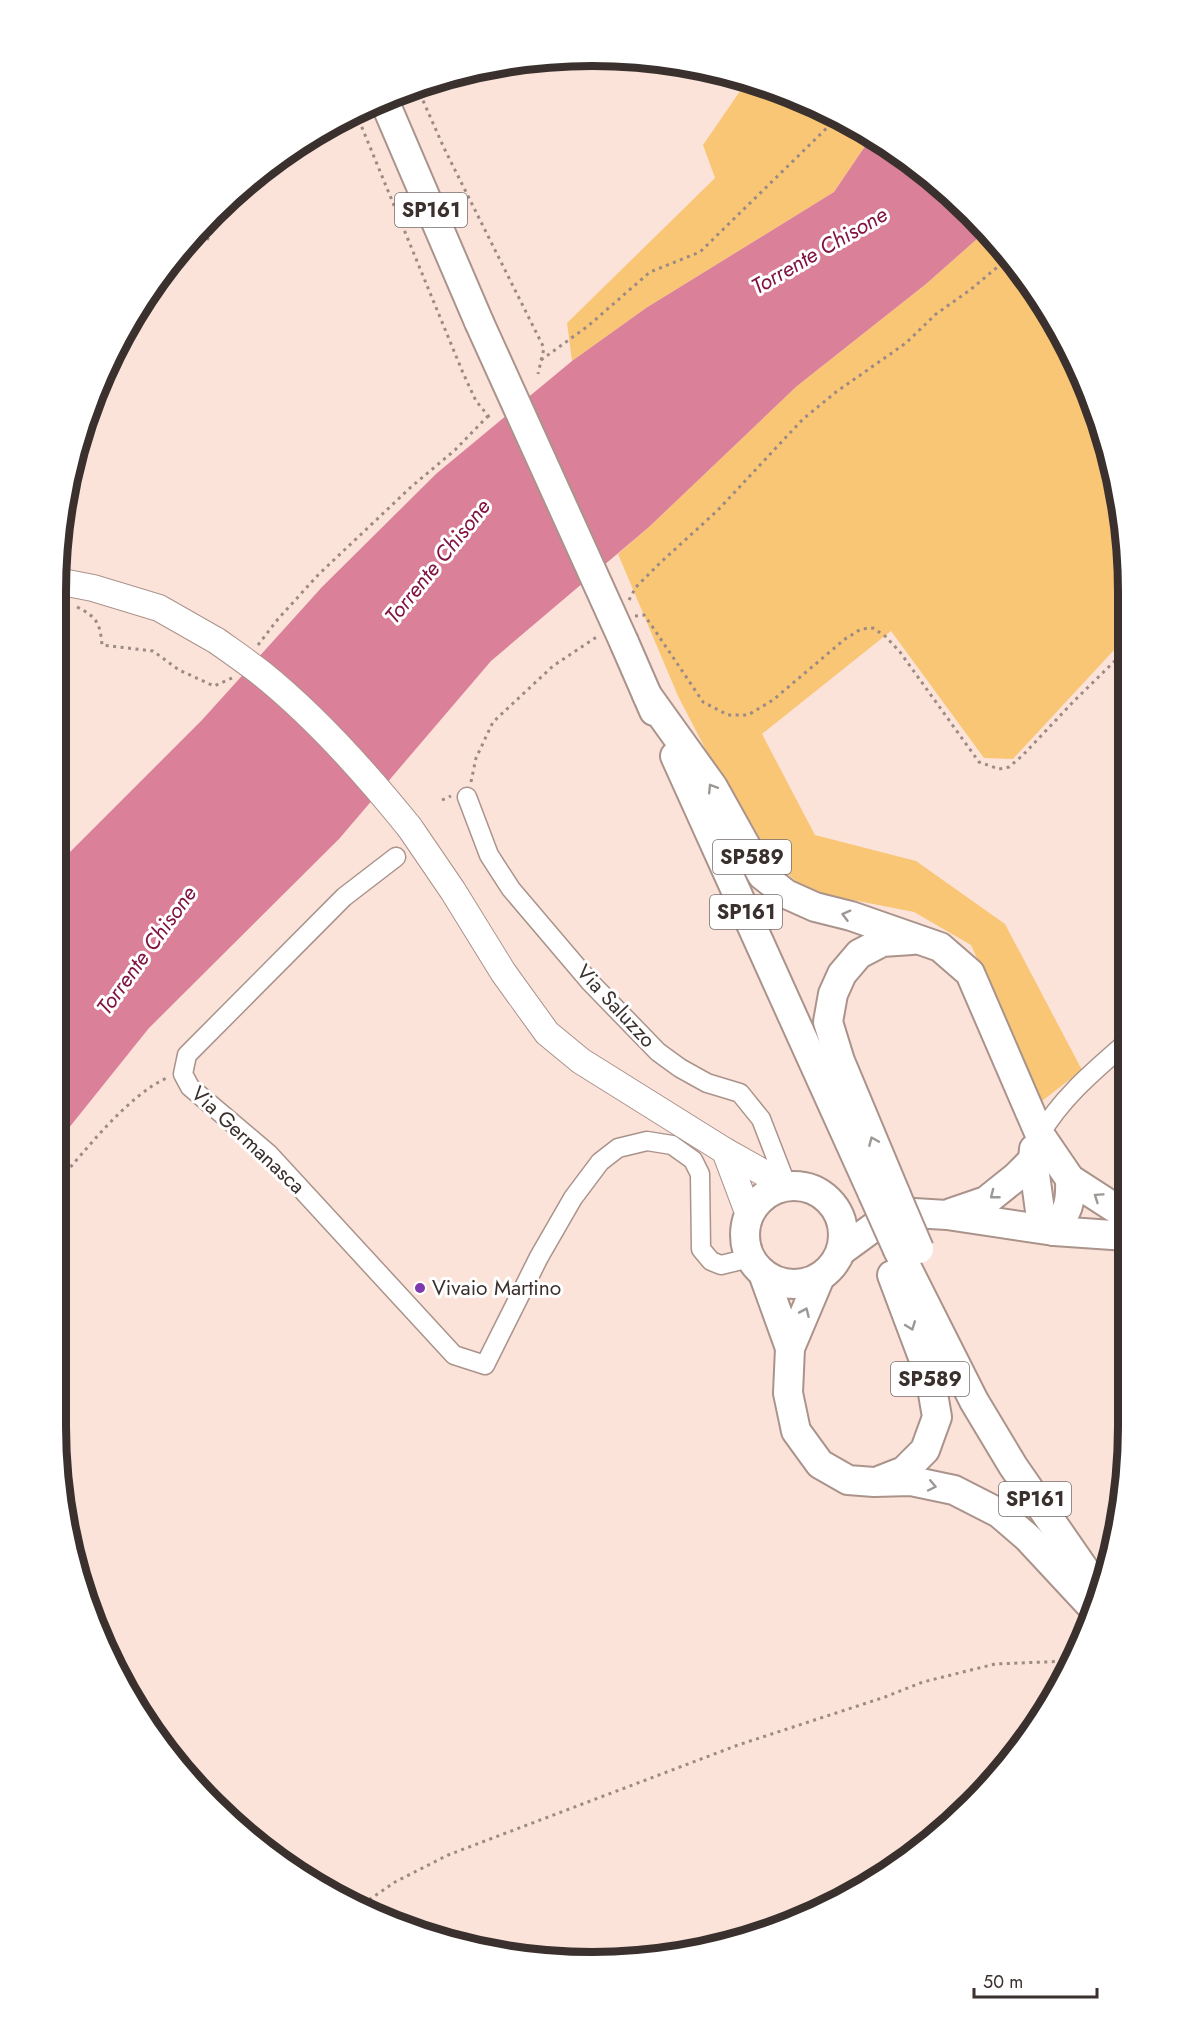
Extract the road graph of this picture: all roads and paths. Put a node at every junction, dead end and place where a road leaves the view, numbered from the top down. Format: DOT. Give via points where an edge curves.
graph roads {
  1 [pos="421,95"];
  2 [pos="387,108"];
  3 [pos="359,120"];
  4 [pos="831,123"];
  5 [pos="218,222"];
  6 [pos="207,240"];
  7 [pos="1002,263"];
  8 [pos="541,360"];
  9 [pos="538,374"];
  10 [pos="66,583"];
  11 [pos="76,607"];
  12 [pos="626,607"];
  13 [pos="620,629"];
  14 [pos="252,652"];
  15 [pos="1118,658"];
  16 [pos="233,677"];
  17 [pos="647,695"];
  18 [pos="467,797"];
  19 [pos="396,857"];
  20 [pos="922,940"];
  21 [pos="1118,1050"];
  22 [pos="183,1074"];
  23 [pos="1036,1147"];
  24 [pos="725,1151"];
  25 [pos="66,1173"];
  26 [pos="1070,1179"];
  27 [pos="787,1186"];
  28 [pos="881,1199"];
  29 [pos="832,1203"];
  30 [pos="1118,1208"];
  31 [pos="749,1215"];
  32 [pos="946,1215"];
  33 [pos="1054,1231"];
  34 [pos="1118,1235"];
  35 [pos="900,1250"];
  36 [pos="841,1251"];
  37 [pos="757,1267"];
  38 [pos="820,1277"];
  39 [pos="790,1347"];
  40 [pos="874,1482"];
  41 [pos="1094,1583"];
  42 [pos="1087,1602"];
  43 [pos="1063,1661"];
  44 [pos="367,1901"];
  1 -- 8 [label="path" via="544,348"];
  2 -- 13 [label="main road, SP161, bridge" via="479,322"];
  3 -- 14 [label="path" via="463,373 476,401 489,417 318,575"];
  4 -- 8 [label="path" via="700,252 650,272 588,326"];
  5 -- 6 [label="path"];
  7 -- 12 [label="path" via="936,314 906,343 803,419 717,511 636,587"];
  8 -- 9 [label="path"];
  10 -- 24 [label="main road, bridge" via="150,605 217,641 261,673 351,757 410,828 547,1033 581,1061"];
  11 -- 16 [label="path" via="93,615 102,645 153,651 179,670 214,687"];
  13 -- 15 [label="path" via="644,615 703,702 728,715 748,715 773,700 845,639 861,629 873,628 900,652 979,762 999,769 1009,767 1023,756"];
  13 -- 17 [label="main road, SP161"];
  13 -- 18 [label="path" via="553,666 493,722 476,758"];
  20 -- 17 [label="main road, SP589, one-way" via="815,908 786,894 762,875 713,787"];
  17 -- 28 [label="main road, SP161" via="844,1130"];
  18 -- 27 [label="street, Via Saluzzo" via="489,855 511,889 590,982 658,1052 707,1083 740,1093 761,1119"];
  19 -- 22 [label="street, Via Germanasca" via="344,897 187,1055"];
  20 -- 23 [label="main road, SP589" via="940,947 970,973"];
  28 -- 20 [label="main road, one-way" via="828,1022 833,994 842,974 860,954 882,942"];
  21 -- 23 [label="street" via="1050,1118"];
  22 -- 25 [label="path" via="165,1078 131,1102"];
  22 -- 37 [label="street, Via Germanasca" via="190,1087 269,1154 454,1354 485,1365 573,1198 600,1162 618,1149 647,1141 672,1145 693,1160 700,1174 701,1249 711,1261"];
  23 -- 26 [label="main road, SP589"];
  23 -- 32 [label="main road, one-way" via="1016,1178 986,1201"];
  23 -- 33 [label="main road" via="1040,1211"];
  24 -- 27 [label="main road"];
  24 -- 31 [label="main road"];
  30 -- 26 [label="main road, SP589, one-way"];
  26 -- 33 [label="main road" via="1067,1211"];
  27 -- 29 [label="main road" via="804,1186"];
  27 -- 31 [label="main road" via="771,1191"];
  28 -- 29 [label="main road"];
  28 -- 32 [label="main road"];
  28 -- 35 [label="main road, SP161, bridge"];
  28 -- 36 [label="main road, SP589"];
  29 -- 36 [label="main road" via="844,1234"];
  31 -- 37 [label="main road, SP589" via="745,1244"];
  32 -- 33 [label="main road"];
  33 -- 34 [label="main road"];
  35 -- 40 [label="main road, SP589, one-way" via="937,1417 925,1450 904,1472"];
  35 -- 41 [label="main road, SP161" via="974,1401 1013,1466"];
  36 -- 38 [label="main road, SP589" via="833,1266"];
  37 -- 38 [label="main road" via="777,1282 792,1285"];
  37 -- 39 [label="main road, SP589"];
  39 -- 38 [label="main road, SP589, one-way"];
  39 -- 40 [label="main road, SP589" via="788,1393 796,1431 820,1464 848,1480"];
  40 -- 42 [label="main road, one-way" via="911,1481 954,1490 999,1513"];
  43 -- 44 [label="path" via="994,1664 923,1682 738,1745 448,1855"];
}
